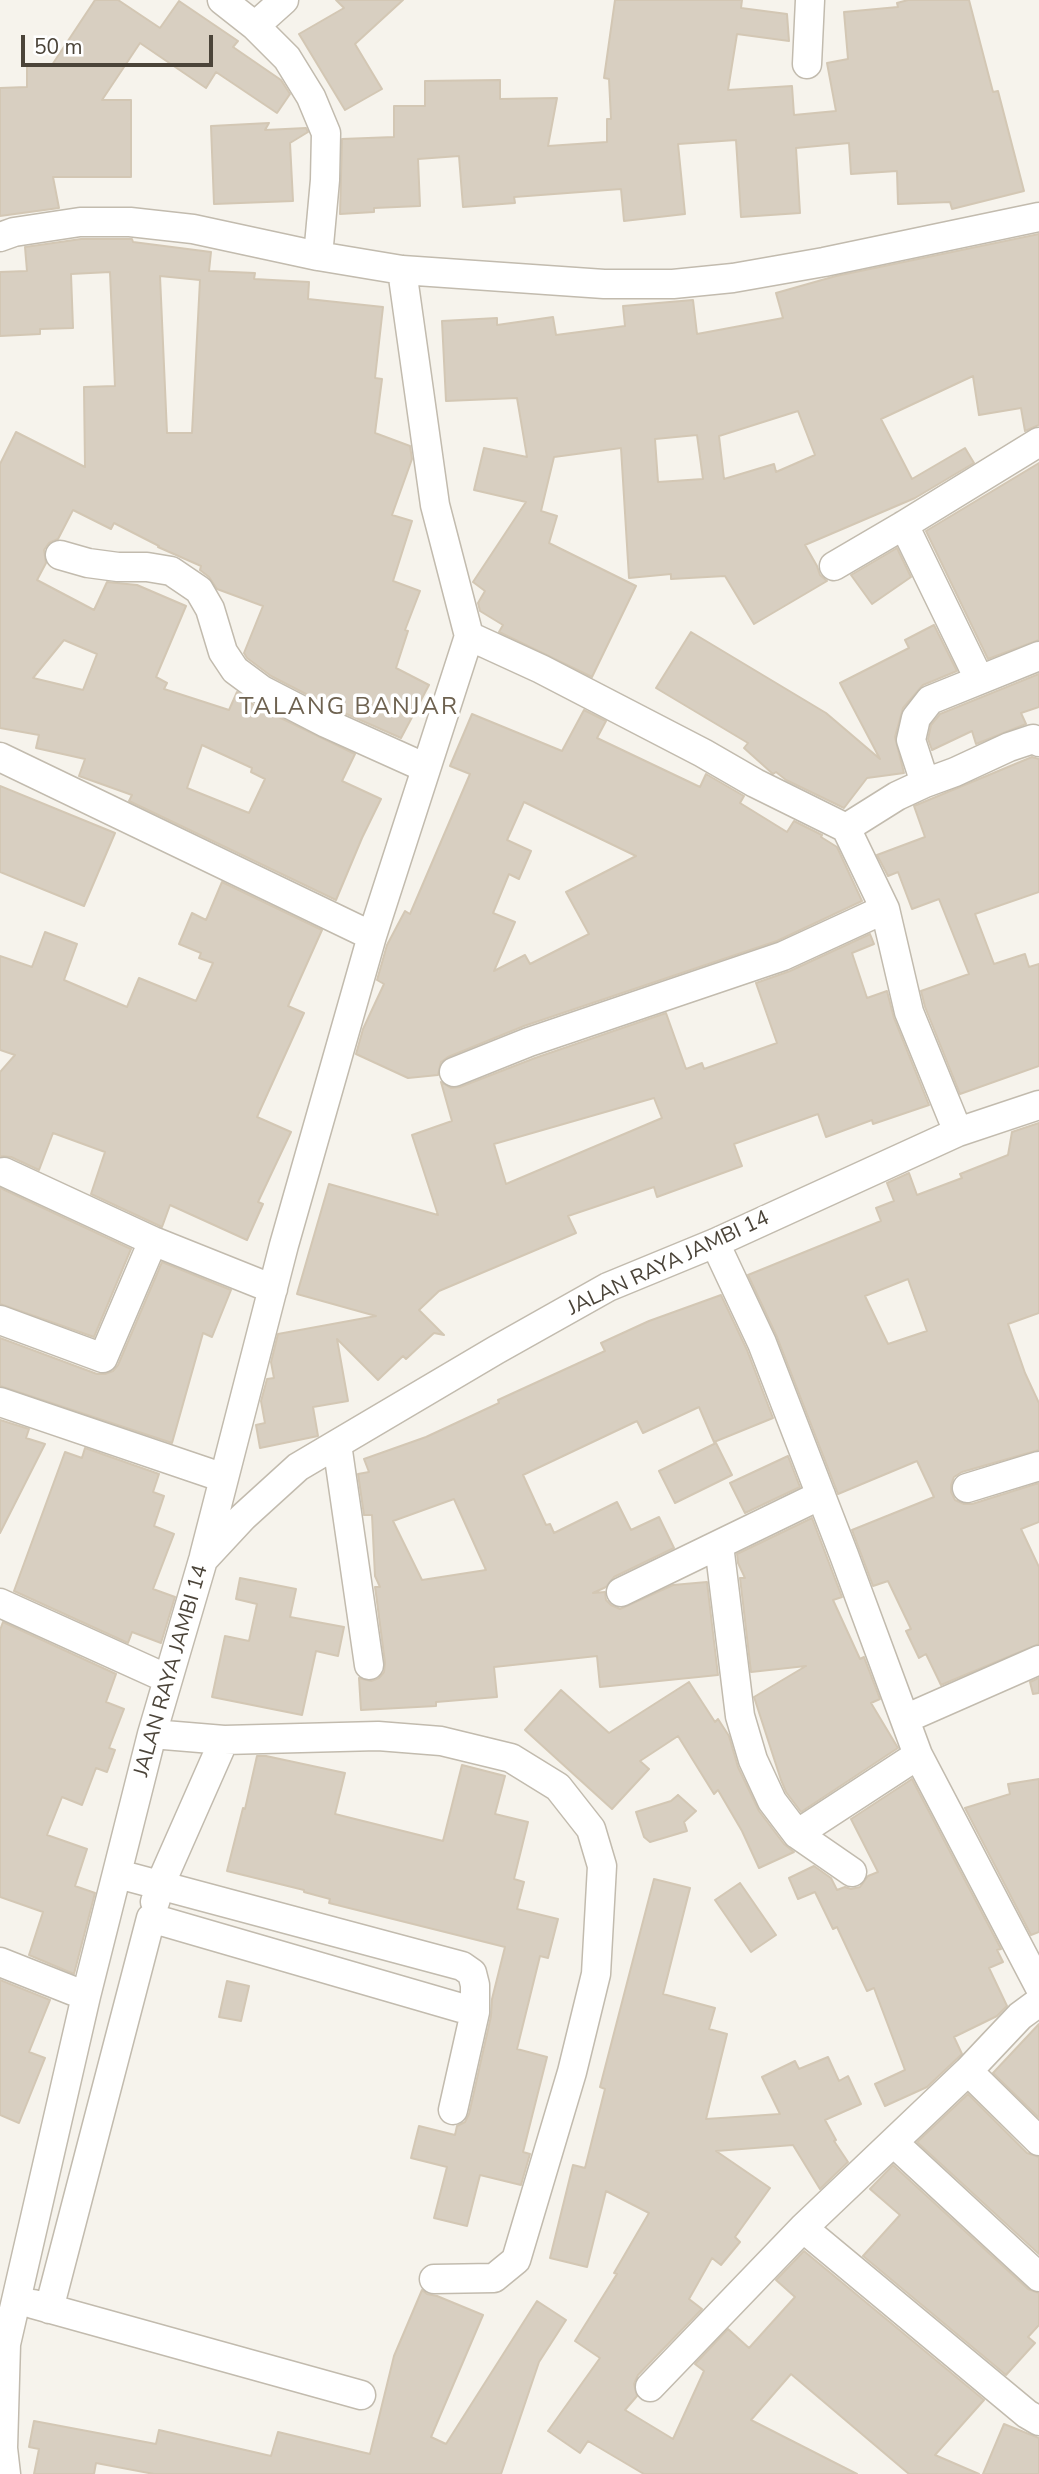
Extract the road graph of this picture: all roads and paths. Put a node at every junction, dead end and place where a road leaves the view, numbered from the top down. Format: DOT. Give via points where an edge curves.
graph roads {
  1 [pos="222,0"];
  2 [pos="284,0"];
  3 [pos="810,0"];
  4 [pos="255,26"];
  5 [pos="807,64"];
  6 [pos="1039,217"];
  7 [pos="0,236"];
  8 [pos="317,256"];
  9 [pos="402,270"];
  10 [pos="1039,442"];
  11 [pos="904,525"];
  12 [pos="60,555"];
  13 [pos="834,566"];
  14 [pos="469,636"];
  15 [pos="1039,656"];
  16 [pos="979,678"];
  17 [pos="1039,742"];
  18 [pos="0,757"];
  19 [pos="426,768"];
  20 [pos="925,783"];
  21 [pos="846,828"];
  22 [pos="885,909"];
  23 [pos="372,936"];
  24 [pos="454,1072"];
  25 [pos="1039,1105"];
  26 [pos="958,1132"];
  27 [pos="4,1172"];
  28 [pos="153,1241"];
  29 [pos="715,1243"];
  30 [pos="273,1289"];
  31 [pos="0,1320"];
  32 [pos="0,1402"];
  33 [pos="337,1444"];
  34 [pos="1039,1466"];
  35 [pos="224,1478"];
  36 [pos="967,1488"];
  37 [pos="821,1495"];
  38 [pos="719,1545"];
  39 [pos="203,1560"];
  40 [pos="621,1592"];
  41 [pos="0,1604"];
  42 [pos="1039,1660"];
  43 [pos="369,1665"];
  44 [pos="168,1679"];
  45 [pos="905,1720"];
  46 [pos="152,1734"];
  47 [pos="224,1740"];
  48 [pos="918,1755"];
  49 [pos="797,1834"];
  50 [pos="852,1872"];
  51 [pos="118,1874"];
  52 [pos="160,1885"];
  53 [pos="151,1917"];
  54 [pos="0,1962"];
  55 [pos="1039,1986"];
  56 [pos="86,1996"];
  57 [pos="1039,2002"];
  58 [pos="475,2012"];
  59 [pos="968,2071"];
  60 [pos="453,2110"];
  61 [pos="1039,2141"];
  62 [pos="894,2143"];
  63 [pos="803,2228"];
  64 [pos="1039,2277"];
  65 [pos="434,2279"];
  66 [pos="17,2300"];
  67 [pos="49,2309"];
  68 [pos="3,2344"];
  69 [pos="650,2387"];
  70 [pos="361,2395"];
  71 [pos="1039,2421"];
  72 [pos="6,2474"];
  1 -- 4 [label="street"];
  2 -- 4 [label="street"];
  3 -- 5 [label="street"];
  4 -- 8 [label="street" via="287,58 326,133"];
  6 -- 9 [label="street" via="824,262 673,284 604,284"];
  7 -- 8 [label="street" via="80,222 130,222 193,229"];
  8 -- 9 [label="street"];
  9 -- 14 [label="street" via="435,505"];
  10 -- 11 [label="street"];
  11 -- 13 [label="street"];
  11 -- 16 [label="street"];
  12 -- 19 [label="street" via="88,563 171,571 199,590 223,652 235,670 262,690 326,723"];
  14 -- 19 [label="street"];
  14 -- 21 [label="street"];
  15 -- 16 [label="street"];
  16 -- 20 [label="street" via="930,700 916,718 911,740"];
  17 -- 20 [label="street" via="1033,739 1009,747"];
  18 -- 23 [label="street"];
  19 -- 23 [label="street"];
  20 -- 21 [label="street"];
  21 -- 22 [label="street"];
  22 -- 24 [label="street" via="783,956 528,1042"];
  22 -- 26 [label="street" via="909,1012"];
  23 -- 30 [label="street"];
  25 -- 26 [label="street, JALAN RAYA JAMBI 14"];
  26 -- 29 [label="street, JALAN RAYA JAMBI 14"];
  27 -- 28 [label="street"];
  28 -- 30 [label="street"];
  28 -- 31 [label="street" via="103,1358"];
  29 -- 33 [label="street, JALAN RAYA JAMBI 14" via="608,1287"];
  29 -- 37 [label="street" via="762,1343"];
  30 -- 35 [label="street"];
  32 -- 35 [label="street"];
  33 -- 39 [label="street, JALAN RAYA JAMBI 14" via="298,1468"];
  33 -- 43 [label="street"];
  34 -- 36 [label="street"];
  35 -- 39 [label="street"];
  37 -- 38 [label="street"];
  37 -- 45 [label="street"];
  38 -- 40 [label="street"];
  38 -- 49 [label="street" via="740,1716 772,1801"];
  39 -- 44 [label="street, JALAN RAYA JAMBI 14"];
  41 -- 44 [label="street"];
  42 -- 45 [label="street"];
  44 -- 46 [label="street, JALAN RAYA JAMBI 14"];
  45 -- 48 [label="street"];
  46 -- 47 [label="street"];
  46 -- 51 [label="street, JALAN RAYA JAMBI 14"];
  47 -- 52 [label="street"];
  47 -- 65 [label="street" via="378,1736 441,1741 499,1755 558,1787 591,1829 602,1866 596,1974 572,2073 516,2260 494,2278"];
  48 -- 49 [label="street"];
  48 -- 55 [label="street"];
  49 -- 50 [label="street"];
  51 -- 52 [label="street"];
  51 -- 56 [label="street, JALAN RAYA JAMBI 14"];
  52 -- 53 [label="street"];
  52 -- 58 [label="street" via="462,1966 472,1973"];
  53 -- 58 [label="street"];
  53 -- 67 [label="street"];
  54 -- 56 [label="street"];
  56 -- 66 [label="street, JALAN RAYA JAMBI 14"];
  57 -- 59 [label="street"];
  58 -- 60 [label="street"];
  59 -- 61 [label="street"];
  59 -- 62 [label="street"];
  62 -- 63 [label="street"];
  62 -- 64 [label="street"];
  63 -- 69 [label="street"];
  63 -- 71 [label="street"];
  66 -- 67 [label="street"];
  66 -- 68 [label="street, JALAN RAYA JAMBI 14"];
  67 -- 70 [label="street"];
  68 -- 72 [label="street, JALAN RAYA JAMBI 14"];
}
